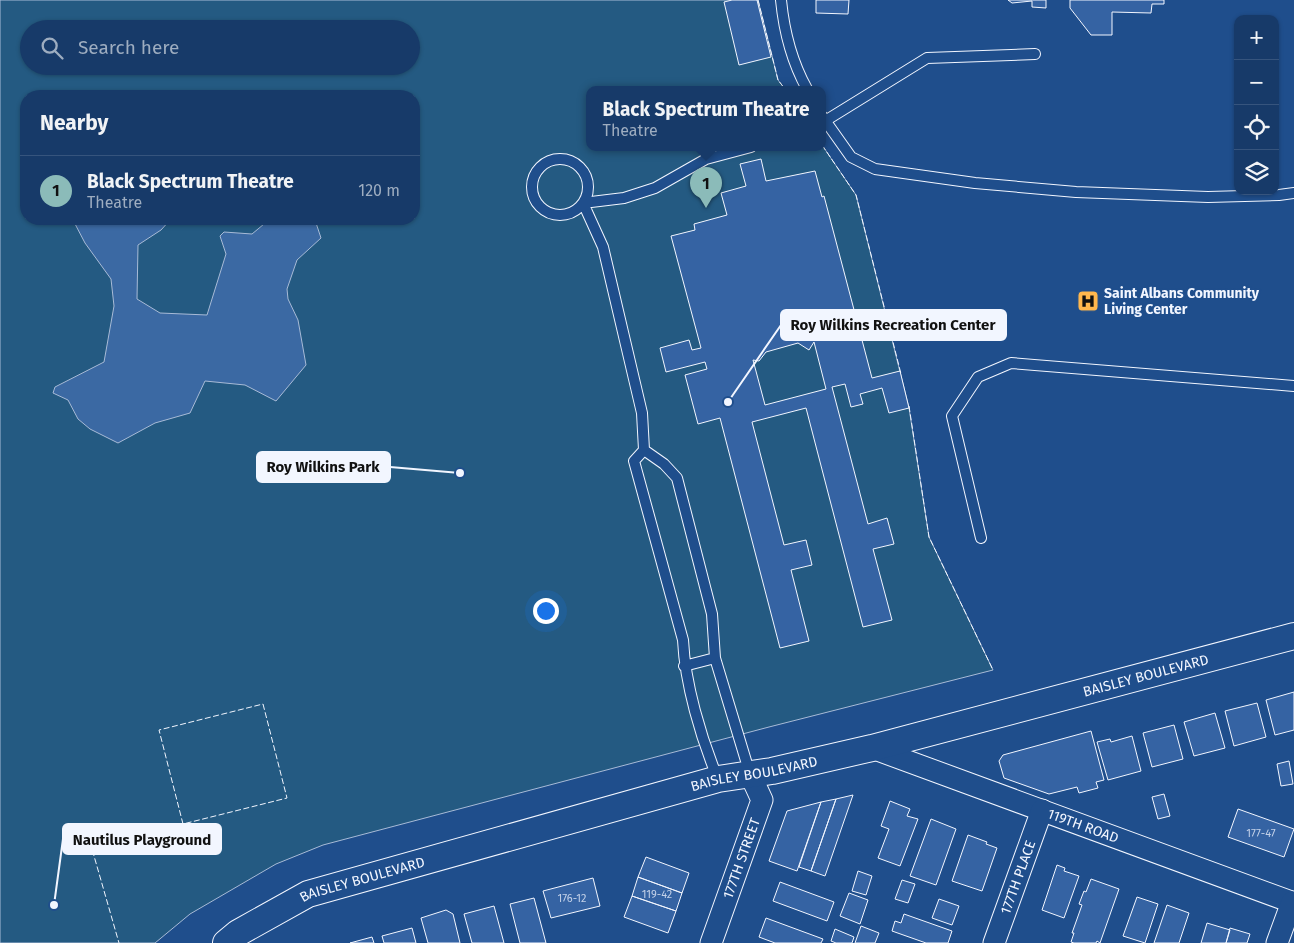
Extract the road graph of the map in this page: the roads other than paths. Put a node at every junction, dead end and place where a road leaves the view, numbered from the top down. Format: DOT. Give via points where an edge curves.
graph roads {
  1 [pos="781,0"];
  2 [pos="1035,54"];
  3 [pos="805,86"];
  4 [pos="826,117"];
  5 [pos="826,121"];
  6 [pos="736,151"];
  7 [pos="1294,193"];
  8 [pos="583,203"];
  9 [pos="1294,386"];
  10 [pos="644,450"];
  11 [pos="981,538"];
  12 [pos="1294,636"];
  13 [pos="714,658"];
  14 [pos="684,666"];
  15 [pos="872,748"];
  16 [pos="750,774"];
  17 [pos="718,779"];
  18 [pos="1042,810"];
  19 [pos="1293,902"];
  20 [pos="226,943"];
  21 [pos="711,943"];
  22 [pos="994,943"];
  23 [pos="1277,943"];
  1 -- 3 [label="lane" via="782,19 797,70"];
  2 -- 4 [label="lane" via="928,58"];
  5 -- 7 [label="lane" via="852,157 875,169 975,183 1076,192 1208,197"];
  6 -- 8 [label="lane" via="706,159 655,188 624,198"];
  8 -- 8 [label="lane" via="588,185 580,168 563,159 545,163 538,169 533,177 533,196 543,210 551,214 569,214"];
  8 -- 10 [label="lane" via="603,247 642,414"];
  9 -- 11 [label="lane" via="1011,363 978,377 952,416"];
  10 -- 13 [label="lane" via="677,478 712,614"];
  10 -- 14 [label="lane" via="634,462 683,640"];
  12 -- 15 [label="street, BAISLEY BOULEVARD"];
  13 -- 14 [label="lane"];
  13 -- 16 [label="lane"];
  14 -- 17 [label="lane" via="708,755"];
  15 -- 16 [label="street, BAISLEY BOULEVARD"];
  15 -- 18 [label="street, 119TH ROAD"];
  16 -- 17 [label="street, BAISLEY BOULEVARD"];
  16 -- 21 [label="street, 177TH STREET" via="762,800"];
  17 -- 20 [label="street, BAISLEY BOULEVARD" via="308,894"];
  18 -- 19 [label="street, 119TH ROAD"];
  18 -- 22 [label="street, 177TH PLACE"];
  19 -- 23 [label="street"];
}
